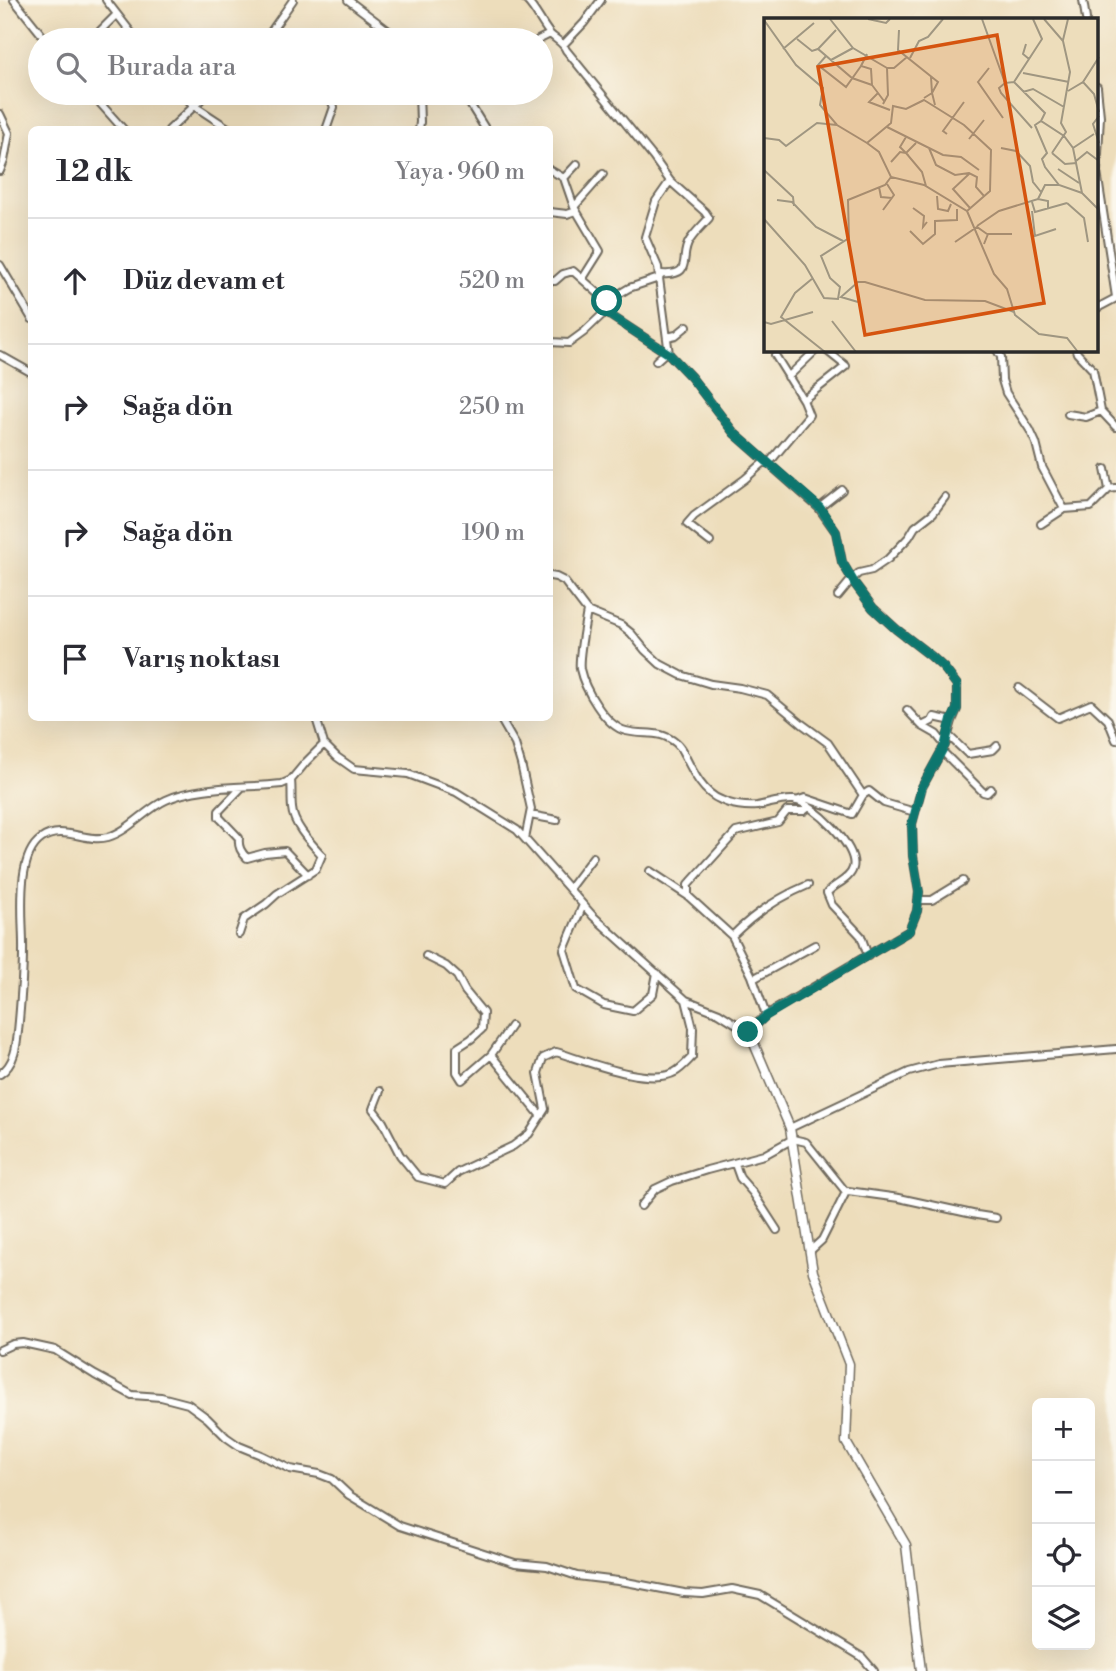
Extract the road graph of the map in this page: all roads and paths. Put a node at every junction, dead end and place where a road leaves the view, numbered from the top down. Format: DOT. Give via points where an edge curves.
graph roads {
  1 [pos="14,0"];
  2 [pos="106,0"];
  3 [pos="293,0"];
  4 [pos="348,0"];
  5 [pos="526,0"];
  6 [pos="601,0"];
  7 [pos="1083,0"];
  8 [pos="117,15"];
  9 [pos="1086,18"];
  10 [pos="36,28"];
  11 [pos="103,28"];
  12 [pos="127,28"];
  13 [pos="273,28"];
  14 [pos="385,28"];
  15 [pos="546,28"];
  16 [pos="553,36"];
  17 [pos="564,44"];
  18 [pos="1098,97"];
  19 [pos="102,105"];
  20 [pos="193,105"];
  21 [pos="333,105"];
  22 [pos="419,105"];
  23 [pos="470,105"];
  24 [pos="0,114"];
  25 [pos="120,126"];
  26 [pos="173,126"];
  27 [pos="225,126"];
  28 [pos="327,126"];
  29 [pos="420,126"];
  30 [pos="484,126"];
  31 [pos="1098,153"];
  32 [pos="577,164"];
  33 [pos="0,171"];
  34 [pos="553,172"];
  35 [pos="603,174"];
  36 [pos="564,178"];
  37 [pos="1098,179"];
  38 [pos="670,181"];
  39 [pos="575,209"];
  40 [pos="553,212"];
  41 [pos="0,265"];
  42 [pos="583,278"];
  43 [pos="659,278"];
  44 [pos="553,281"];
  45 [pos="1116,297"];
  46 [pos="607,301"];
  47 [pos="1098,307"];
  48 [pos="28,312"];
  49 [pos="605,312"];
  50 [pos="687,326"];
  51 [pos="667,337"];
  52 [pos="553,342"];
  53 [pos="814,352"];
  54 [pos="828,352"];
  55 [pos="998,352"];
  56 [pos="1077,352"];
  57 [pos="667,353"];
  58 [pos="0,355"];
  59 [pos="775,355"];
  60 [pos="656,361"];
  61 [pos="28,371"];
  62 [pos="788,377"];
  63 [pos="803,400"];
  64 [pos="1101,411"];
  65 [pos="1068,414"];
  66 [pos="1116,427"];
  67 [pos="769,463"];
  68 [pos="1105,469"];
  69 [pos="1113,489"];
  70 [pos="842,490"];
  71 [pos="945,496"];
  72 [pos="820,508"];
  73 [pos="1064,509"];
  74 [pos="1041,524"];
  75 [pos="710,542"];
  76 [pos="553,576"];
  77 [pos="852,579"];
  78 [pos="838,596"];
  79 [pos="587,611"];
  80 [pos="1019,688"];
  81 [pos="906,710"];
  82 [pos="317,721"];
  83 [pos="502,721"];
  84 [pos="951,721"];
  85 [pos="922,726"];
  86 [pos="948,736"];
  87 [pos="1116,740"];
  88 [pos="324,744"];
  89 [pos="997,746"];
  90 [pos="944,748"];
  91 [pos="291,779"];
  92 [pos="242,787"];
  93 [pos="991,789"];
  94 [pos="863,795"];
  95 [pos="796,800"];
  96 [pos="809,807"];
  97 [pos="915,811"];
  98 [pos="530,815"];
  99 [pos="557,820"];
  100 [pos="525,839"];
  101 [pos="593,858"];
  102 [pos="650,871"];
  103 [pos="308,874"];
  104 [pos="963,881"];
  105 [pos="808,885"];
  106 [pos="569,889"];
  107 [pos="688,897"];
  108 [pos="918,900"];
  109 [pos="583,905"];
  110 [pos="239,934"];
  111 [pos="732,936"];
  112 [pos="815,945"];
  113 [pos="426,956"];
  114 [pos="868,956"];
  115 [pos="657,973"];
  116 [pos="754,979"];
  117 [pos="686,999"];
  118 [pos="766,1016"];
  119 [pos="511,1026"];
  120 [pos="748,1032"];
  121 [pos="1116,1049"];
  122 [pos="491,1055"];
  123 [pos="0,1074"];
  124 [pos="380,1091"];
  125 [pos="541,1116"];
  126 [pos="790,1128"];
  127 [pos="793,1139"];
  128 [pos="735,1164"];
  129 [pos="846,1192"];
  130 [pos="641,1206"];
  131 [pos="996,1217"];
  132 [pos="777,1230"];
  133 [pos="810,1251"];
  134 [pos="0,1350"];
  135 [pos="874,1671"];
  136 [pos="921,1671"];
  1 -- 10 [label="street"];
  2 -- 8 [label="street"];
  3 -- 13 [label="street"];
  4 -- 14 [label="street"];
  5 -- 15 [label="street"];
  6 -- 17 [label="street"];
  7 -- 9 [label="street"];
  8 -- 11 [label="street"];
  8 -- 12 [label="street"];
  16 -- 17 [label="street"];
  17 -- 38 [label="street"];
  18 -- 31 [label="street"];
  19 -- 25 [label="street"];
  20 -- 26 [label="street"];
  20 -- 27 [label="street"];
  21 -- 28 [label="street"];
  22 -- 29 [label="street"];
  23 -- 30 [label="street"];
  24 -- 33 [label="street" via="9,133"];
  32 -- 36 [label="street"];
  34 -- 36 [label="street"];
  35 -- 39 [label="street"];
  36 -- 39 [label="street"];
  37 -- 45 [label="street"];
  38 -- 43 [label="street" via="656,201 645,237"];
  38 -- 43 [label="street" via="709,218 688,242 683,268"];
  39 -- 40 [label="street" via="567,214"];
  39 -- 42 [label="street" via="600,251"];
  41 -- 48 [label="street"];
  42 -- 44 [label="street" via="573,271"];
  42 -- 46 [label="street"];
  43 -- 46 [label="street"];
  43 -- 51 [label="street"];
  45 -- 47 [label="street"];
  46 -- 49 [label="street"];
  49 -- 52 [label="street" via="569,343"];
  49 -- 57 [label="street"];
  50 -- 51 [label="street"];
  51 -- 57 [label="street"];
  53 -- 62 [label="street"];
  54 -- 63 [label="street" via="846,366"];
  55 -- 73 [label="street" via="1006,393 1030,430 1042,467"];
  56 -- 64 [label="street" via="1093,370"];
  57 -- 60 [label="street"];
  57 -- 67 [label="street" via="734,433"];
  58 -- 61 [label="street"];
  59 -- 62 [label="street"];
  62 -- 63 [label="street"];
  63 -- 67 [label="street" via="808,415"];
  64 -- 65 [label="street" via="1086,417"];
  64 -- 66 [label="street"];
  67 -- 72 [label="street"];
  67 -- 75 [label="street" via="763,463 687,524"];
  68 -- 69 [label="street"];
  69 -- 73 [label="street" via="1091,507"];
  70 -- 72 [label="street"];
  71 -- 77 [label="street" via="888,559"];
  72 -- 77 [label="street" via="836,532 842,562"];
  73 -- 74 [label="street"];
  76 -- 79 [label="street" via="564,581"];
  77 -- 78 [label="street"];
  77 -- 84 [label="street" via="873,608 931,656 957,685 957,709"];
  79 -- 94 [label="street" via="621,625 660,664 681,675 767,695 828,743"];
  79 -- 95 [label="street" via="580,667 590,694 611,721 627,731 670,738 680,746 708,793 724,802 757,806"];
  80 -- 87 [label="street" via="1058,718 1091,704 1108,720"];
  81 -- 85 [label="street"];
  82 -- 88 [label="street"];
  83 -- 98 [label="street" via="522,764"];
  84 -- 85 [label="street" via="934,717"];
  84 -- 86 [label="street"];
  85 -- 90 [label="street" via="936,734"];
  86 -- 89 [label="street" via="968,754"];
  86 -- 90 [label="street"];
  88 -- 91 [label="street"];
  88 -- 100 [label="street" via="354,769 408,774 456,792"];
  90 -- 93 [label="street" via="983,792"];
  90 -- 97 [label="street" via="922,787"];
  91 -- 92 [label="street"];
  91 -- 103 [label="street" via="295,821 322,855"];
  92 -- 103 [label="street" via="219,811 219,817 239,838 244,855 285,850"];
  92 -- 123 [label="street" via="165,800 110,837 94,839 63,832 39,839 29,855 22,894 23,977 16,1048 8,1069"];
  94 -- 95 [label="street" via="852,814 805,797"];
  94 -- 97 [label="street" via="869,790 884,803"];
  95 -- 96 [label="street"];
  96 -- 107 [label="street" via="788,811 778,822 736,832 688,885"];
  96 -- 114 [label="street" via="850,850 852,871 827,893 832,905 861,936"];
  97 -- 108 [label="street" via="913,856"];
  98 -- 99 [label="street"];
  98 -- 100 [label="street"];
  100 -- 106 [label="street"];
  101 -- 106 [label="street"];
  102 -- 107 [label="street"];
  103 -- 110 [label="street" via="244,919"];
  104 -- 108 [label="street" via="932,900"];
  105 -- 111 [label="street" via="779,899"];
  106 -- 109 [label="street"];
  107 -- 111 [label="street"];
  108 -- 114 [label="street" via="909,931"];
  109 -- 115 [label="street"];
  109 -- 115 [label="street" via="564,950 576,989 604,1005 633,1011 653,994"];
  111 -- 116 [label="street"];
  112 -- 116 [label="street"];
  113 -- 122 [label="street" via="457,976 483,1013 482,1029 457,1048 457,1072 462,1080"];
  114 -- 118 [label="street"];
  115 -- 117 [label="street"];
  116 -- 118 [label="street"];
  117 -- 120 [label="street"];
  117 -- 125 [label="street" via="693,1028 692,1057 674,1073 625,1073 556,1052 543,1058 538,1073 545,1110"];
  118 -- 120 [label="street"];
  119 -- 122 [label="street"];
  120 -- 126 [label="street"];
  121 -- 126 [label="street" via="939,1064 909,1072"];
  122 -- 125 [label="street"];
  124 -- 125 [label="street" via="373,1109 400,1155 418,1177 445,1184 458,1172 513,1146 529,1134"];
  126 -- 127 [label="street"];
  127 -- 128 [label="street"];
  127 -- 129 [label="street" via="806,1143"];
  127 -- 133 [label="street"];
  128 -- 130 [label="street" via="655,1188"];
  128 -- 132 [label="street"];
  129 -- 131 [label="street"];
  129 -- 133 [label="street" via="822,1240"];
  133 -- 136 [label="street" via="813,1272 849,1364 846,1442 906,1545"];
  134 -- 135 [label="street" via="23,1343 55,1350 132,1395 188,1404 239,1446 290,1469 332,1479 400,1526 426,1535 515,1563 547,1566 577,1576 684,1593 732,1589 760,1595 862,1657"];
}
